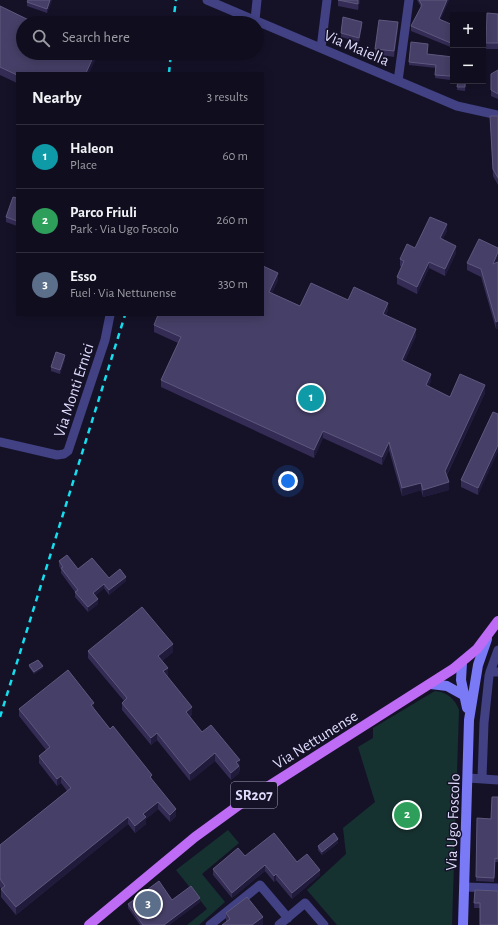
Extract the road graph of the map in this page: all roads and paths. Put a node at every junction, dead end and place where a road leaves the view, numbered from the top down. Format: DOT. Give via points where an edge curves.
graph roads {
  1 [pos="207,0"];
  2 [pos="258,0"];
  3 [pos="327,0"];
  4 [pos="409,0"];
  5 [pos="245,16"];
  6 [pos="256,16"];
  7 [pos="264,24"];
  8 [pos="321,48"];
  9 [pos="398,81"];
  10 [pos="498,115"];
  11 [pos="110,316"];
  12 [pos="0,442"];
  13 [pos="498,621"];
  14 [pos="490,632"];
  15 [pos="498,650"];
  16 [pos="462,663"];
  17 [pos="494,672"];
  18 [pos="431,684"];
  19 [pos="471,693"];
  20 [pos="486,697"];
  21 [pos="468,778"];
  22 [pos="482,778"];
  23 [pos="498,780"];
  24 [pos="464,887"];
  25 [pos="498,888"];
  26 [pos="288,918"];
  27 [pos="89,925"];
  28 [pos="210,925"];
  29 [pos="279,925"];
  30 [pos="324,925"];
  31 [pos="463,925"];
  1 -- 5 [label="street, Via Maiella"];
  2 -- 6 [label="street"];
  3 -- 8 [label="street"];
  4 -- 9 [label="street"];
  7 -- 8 [label="street, Via Maiella"];
  8 -- 9 [label="street, Via Maiella"];
  9 -- 10 [label="street, Via Maiella" via="457,106"];
  11 -- 12 [label="street, Via Monti Ernici" via="105,340 68,451 57,455"];
  13 -- 14 [label="main road, Via Nettunense / SR207"];
  14 -- 16 [label="main road, Via Nettunense / SR207"];
  14 -- 19 [label="street, Via Ugo Foscolo" via="482,650"];
  15 -- 17 [label="street"];
  16 -- 18 [label="main road, Via Nettunense / SR207"];
  16 -- 19 [label="street, Via Ugo Foscolo" via="461,680"];
  17 -- 20 [label="street"];
  18 -- 19 [label="street"];
  18 -- 27 [label="main road, Via Nettunense / SR207" via="233,809 174,853"];
  19 -- 20 [label="street"];
  19 -- 21 [label="street, Via Ugo Foscolo"];
  20 -- 22 [label="street"];
  21 -- 22 [label="street"];
  21 -- 24 [label="street, Via Ugo Foscolo"];
  22 -- 23 [label="street"];
  24 -- 25 [label="street"];
  24 -- 31 [label="street, Via Ugo Foscolo"];
  26 -- 28 [label="street" via="260,885"];
  26 -- 29 [label="street"];
  26 -- 30 [label="street" via="305,903"];
}
